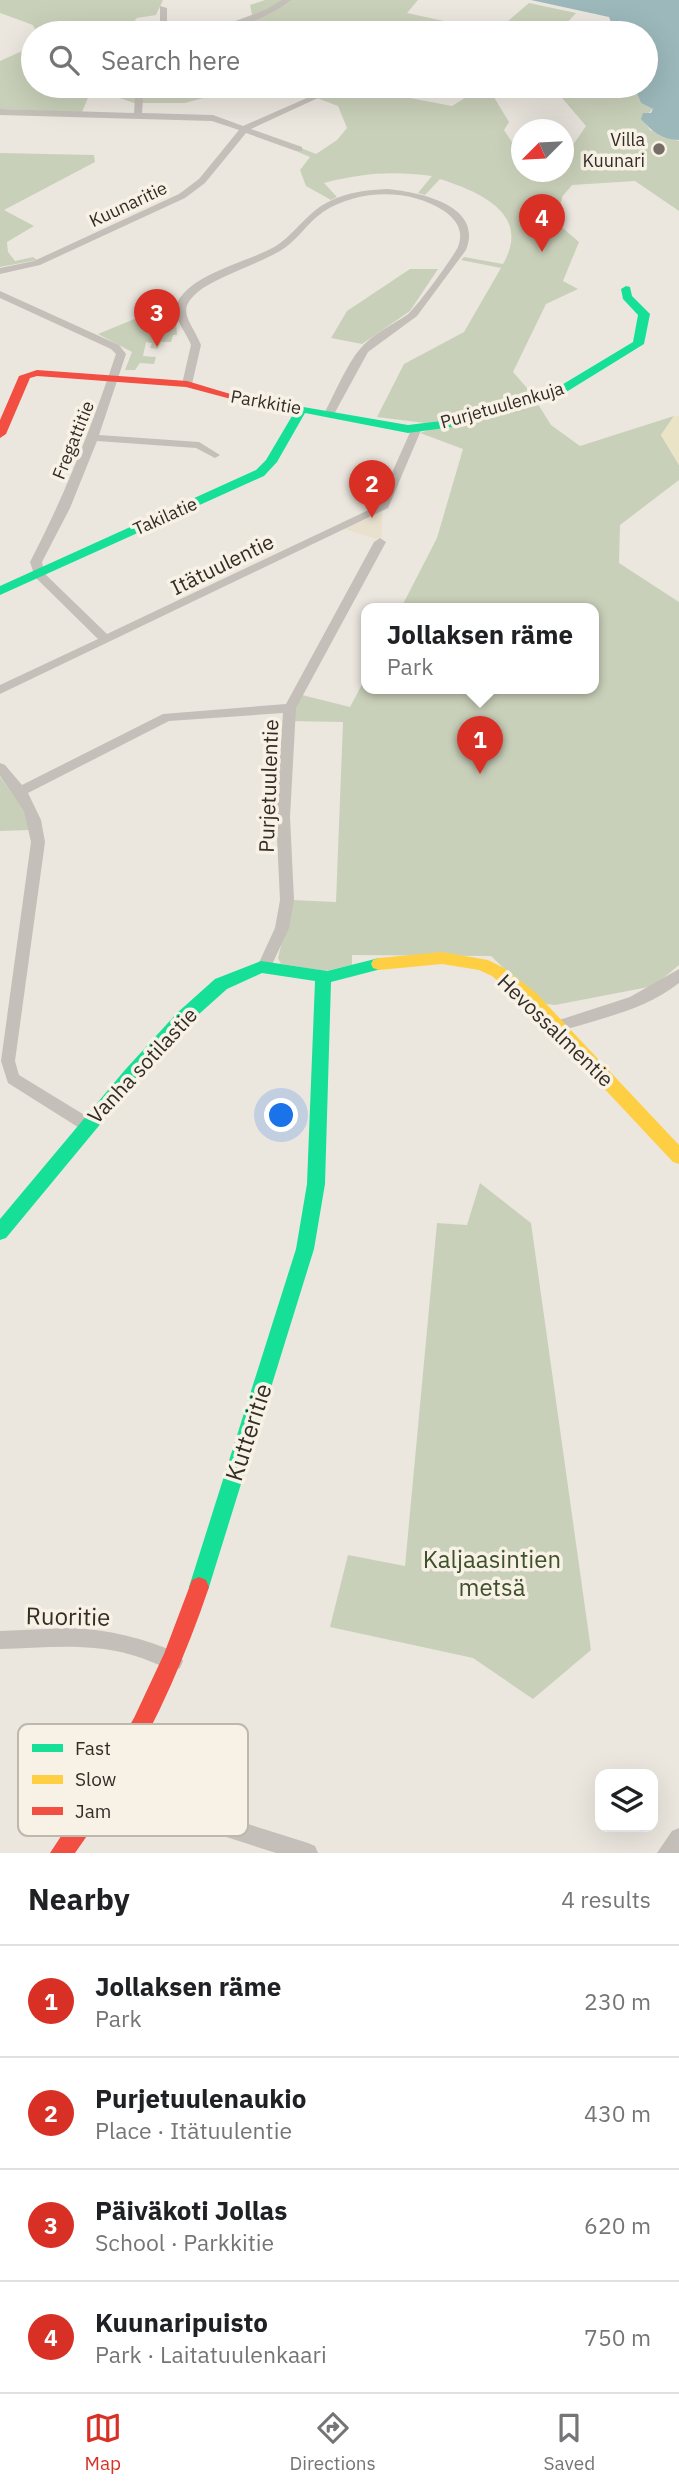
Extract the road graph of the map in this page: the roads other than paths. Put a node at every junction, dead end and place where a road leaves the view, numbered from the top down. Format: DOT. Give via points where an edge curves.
graph roads {
  1 [pos="287,0"];
  2 [pos="163,8"];
  3 [pos="163,21"];
  4 [pos="243,21"];
  5 [pos="136,98"];
  6 [pos="313,98"];
  7 [pos="0,112"];
  8 [pos="138,116"];
  9 [pos="245,128"];
  10 [pos="299,149"];
  11 [pos="0,271"];
  12 [pos="626,289"];
  13 [pos="0,294"];
  14 [pos="115,379"];
  15 [pos="187,384"];
  16 [pos="302,409"];
  17 [pos="329,414"];
  18 [pos="417,428"];
  19 [pos="0,434"];
  20 [pos="93,438"];
  21 [pos="215,455"];
  22 [pos="380,542"];
  23 [pos="39,574"];
  24 [pos="0,591"];
  25 [pos="106,640"];
  26 [pos="0,690"];
  27 [pos="290,708"];
  28 [pos="0,768"];
  29 [pos="21,791"];
  30 [pos="264,967"];
  31 [pos="679,975"];
  32 [pos="323,977"];
  33 [pos="555,1027"];
  34 [pos="86,1124"];
  35 [pos="679,1157"];
  36 [pos="0,1232"];
  37 [pos="0,1640"];
  38 [pos="173,1661"];
  39 [pos="146,1724"];
  40 [pos="248,1834"];
  41 [pos="74,1836"];
  42 [pos="679,1838"];
  43 [pos="61,1853"];
  44 [pos="308,1853"];
  45 [pos="667,1853"];
  1 -- 4 [label="street"];
  2 -- 3 [label="street"];
  5 -- 8 [label="street"];
  6 -- 9 [label="street"];
  7 -- 8 [label="street"];
  8 -- 9 [label="street" via="214,118"];
  9 -- 10 [label="street"];
  9 -- 11 [label="street, Kuunaritie" via="202,181 182,196 37,263"];
  12 -- 18 [label="street, Purjetuulenkuja" via="627,297 644,314 638,344 559,392 484,407 452,422"];
  13 -- 14 [label="street, Fregattitie" via="115,347 122,357"];
  14 -- 15 [label="street, Parkkitie"];
  14 -- 19 [label="street, Parkkitie" via="27,374"];
  14 -- 20 [label="street, Fregattitie"];
  15 -- 16 [label="street, Parkkitie"];
  15 -- 17 [label="street" via="196,345 181,309 184,299 199,288 279,248 317,212 350,197 393,194 442,205 464,226 461,250 414,314 364,351"];
  16 -- 17 [label="street, Parkkitie"];
  16 -- 23 [label="street, Takilatie" via="260,473"];
  17 -- 18 [label="street, Parkkitie"];
  18 -- 25 [label="street, Itätuulentie" via="382,508"];
  20 -- 21 [label="street" via="199,445"];
  20 -- 23 [label="street, Fregattitie" via="64,508 37,557"];
  22 -- 27 [label="street, Purjetuulentie"];
  23 -- 24 [label="street, Takilatie"];
  23 -- 25 [label="street"];
  25 -- 26 [label="street, Itätuulentie"];
  27 -- 29 [label="street" via="167,717"];
  27 -- 30 [label="street, Purjetuulentie" via="284,817 287,900 282,929"];
  28 -- 29 [label="street"];
  29 -- 34 [label="street" via="38,842 8,1068 13,1079"];
  30 -- 32 [label="street"];
  30 -- 34 [label="street, Vanha sotilastie" via="248,970 196,1006"];
  31 -- 33 [label="street" via="639,1001"];
  32 -- 33 [label="street, Hevossalmentie" via="381,962 477,962 502,975"];
  32 -- 38 [label="street, Kutteritie" via="316,1184 305,1249"];
  33 -- 35 [label="street, Hevossalmentie"];
  34 -- 36 [label="street, Vanha sotilastie"];
  37 -- 38 [label="street, Ruoritie" via="106,1638 143,1646"];
  38 -- 39 [label="street, Kutteritie"];
  40 -- 44 [label="street"];
  41 -- 43 [label="street, Kutteritie"];
  42 -- 45 [label="street"];
}
